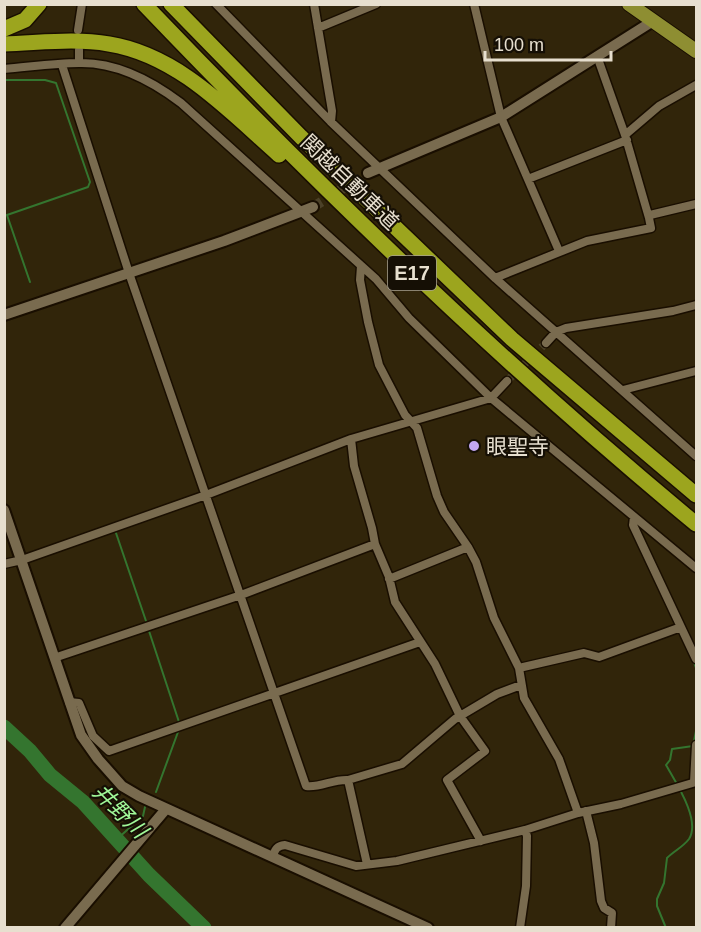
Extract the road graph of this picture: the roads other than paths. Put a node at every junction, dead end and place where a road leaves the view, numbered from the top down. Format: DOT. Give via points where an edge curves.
graph roads {
  1 [pos="39,4"];
  2 [pos="82,4"];
  3 [pos="144,4"];
  4 [pos="171,4"];
  5 [pos="180,4"];
  6 [pos="216,4"];
  7 [pos="314,4"];
  8 [pos="376,4"];
  9 [pos="474,4"];
  10 [pos="628,4"];
  11 [pos="653,21"];
  12 [pos="318,28"];
  13 [pos="4,29"];
  14 [pos="78,30"];
  15 [pos="4,44"];
  16 [pos="79,50"];
  17 [pos="696,51"];
  18 [pos="597,56"];
  19 [pos="79,63"];
  20 [pos="62,65"];
  21 [pos="4,69"];
  22 [pos="696,85"];
  23 [pos="501,117"];
  24 [pos="332,122"];
  25 [pos="301,137"];
  26 [pos="626,137"];
  27 [pos="379,167"];
  28 [pos="368,173"];
  29 [pos="528,179"];
  30 [pos="696,204"];
  31 [pos="313,207"];
  32 [pos="302,213"];
  33 [pos="649,218"];
  34 [pos="364,226"];
  35 [pos="559,251"];
  36 [pos="361,266"];
  37 [pos="129,273"];
  38 [pos="495,278"];
  39 [pos="696,305"];
  40 [pos="4,315"];
  41 [pos="556,332"];
  42 [pos="546,343"];
  43 [pos="696,371"];
  44 [pos="507,381"];
  45 [pos="623,390"];
  46 [pos="491,398"];
  47 [pos="411,420"];
  48 [pos="351,439"];
  49 [pos="696,456"];
  50 [pos="206,495"];
  51 [pos="696,495"];
  52 [pos="4,510"];
  53 [pos="634,517"];
  54 [pos="696,524"];
  55 [pos="375,544"];
  56 [pos="468,547"];
  57 [pos="22,560"];
  58 [pos="4,564"];
  59 [pos="696,568"];
  60 [pos="389,579"];
  61 [pos="241,595"];
  62 [pos="681,627"];
  63 [pos="420,642"];
  64 [pos="54,658"];
  65 [pos="696,658"];
  66 [pos="519,668"];
  67 [pos="521,686"];
  68 [pos="275,694"];
  69 [pos="69,702"];
  70 [pos="460,716"];
  71 [pos="696,745"];
  72 [pos="348,780"];
  73 [pos="695,782"];
  74 [pos="166,809"];
  75 [pos="582,812"];
  76 [pos="525,830"];
  77 [pos="481,841"];
  78 [pos="273,856"];
  79 [pos="367,864"];
  80 [pos="65,927"];
  81 [pos="428,927"];
  82 [pos="520,927"];
  83 [pos="611,927"];
  1 -- 13 [label="highway" via="25,20"];
  2 -- 14 [label="street"];
  3 -- 34 [label="highway, 関越自動車道 / E17"];
  4 -- 25 [label="highway, 関越自動車道 / E17"];
  5 -- 25 [label="highway"];
  6 -- 24 [label="street"];
  7 -- 12 [label="street"];
  8 -- 12 [label="street"];
  9 -- 23 [label="street"];
  10 -- 11 [label="main road"];
  11 -- 17 [label="main road"];
  11 -- 18 [label="street"];
  12 -- 24 [label="street"];
  15 -- 34 [label="highway" via="90,41 152,57 217,101"];
  16 -- 19 [label="street"];
  18 -- 23 [label="street"];
  18 -- 26 [label="street"];
  19 -- 20 [label="street"];
  19 -- 32 [label="street" via="122,70 162,89"];
  20 -- 21 [label="street"];
  20 -- 37 [label="street"];
  22 -- 26 [label="street" via="659,106"];
  23 -- 27 [label="street"];
  23 -- 29 [label="street"];
  24 -- 27 [label="street"];
  25 -- 51 [label="highway, 関越自動車道 / E17" via="512,339"];
  26 -- 29 [label="street"];
  26 -- 33 [label="street"];
  27 -- 28 [label="street"];
  27 -- 38 [label="street"];
  29 -- 35 [label="street"];
  30 -- 33 [label="street"];
  31 -- 32 [label="street"];
  32 -- 36 [label="street"];
  32 -- 37 [label="street"];
  33 -- 35 [label="street" via="651,228"];
  34 -- 54 [label="highway, 関越自動車道 / E17" via="498,352"];
  35 -- 38 [label="street"];
  36 -- 46 [label="street"];
  36 -- 47 [label="street" via="360,280 379,365"];
  37 -- 40 [label="street"];
  37 -- 50 [label="street"];
  38 -- 41 [label="street"];
  39 -- 41 [label="street"];
  41 -- 42 [label="street"];
  41 -- 45 [label="street"];
  43 -- 45 [label="street"];
  44 -- 46 [label="street"];
  45 -- 49 [label="street"];
  46 -- 47 [label="street"];
  46 -- 53 [label="street"];
  47 -- 48 [label="street"];
  47 -- 56 [label="street" via="444,512"];
  48 -- 50 [label="street"];
  48 -- 55 [label="street" via="354,466"];
  50 -- 57 [label="street"];
  50 -- 61 [label="street"];
  52 -- 57 [label="street"];
  53 -- 59 [label="street"];
  53 -- 62 [label="street" via="633,525"];
  55 -- 60 [label="street"];
  55 -- 61 [label="street"];
  56 -- 60 [label="street"];
  56 -- 66 [label="street" via="494,618"];
  57 -- 58 [label="street"];
  57 -- 64 [label="street"];
  60 -- 63 [label="street" via="395,602"];
  61 -- 64 [label="street"];
  61 -- 68 [label="street"];
  62 -- 65 [label="street"];
  62 -- 66 [label="street" via="599,657 584,653"];
  63 -- 68 [label="street"];
  63 -- 70 [label="street"];
  64 -- 69 [label="street"];
  66 -- 67 [label="street"];
  67 -- 70 [label="street" via="497,693"];
  67 -- 75 [label="street"];
  68 -- 69 [label="street" via="109,751 93,736 79,703"];
  68 -- 72 [label="street" via="306,786"];
  69 -- 74 [label="street" via="81,735 122,786"];
  70 -- 72 [label="street" via="402,764"];
  70 -- 77 [label="street" via="485,751 447,780"];
  71 -- 73 [label="street"];
  72 -- 79 [label="street"];
  73 -- 75 [label="street"];
  74 -- 78 [label="street"];
  74 -- 80 [label="street"];
  75 -- 76 [label="street"];
  75 -- 83 [label="street" via="594,843 601,901 612,913"];
  76 -- 77 [label="street"];
  76 -- 82 [label="street" via="526,886"];
  77 -- 79 [label="street"];
  78 -- 79 [label="street" via="274,849 285,845 348,864"];
  78 -- 81 [label="street"];
}
